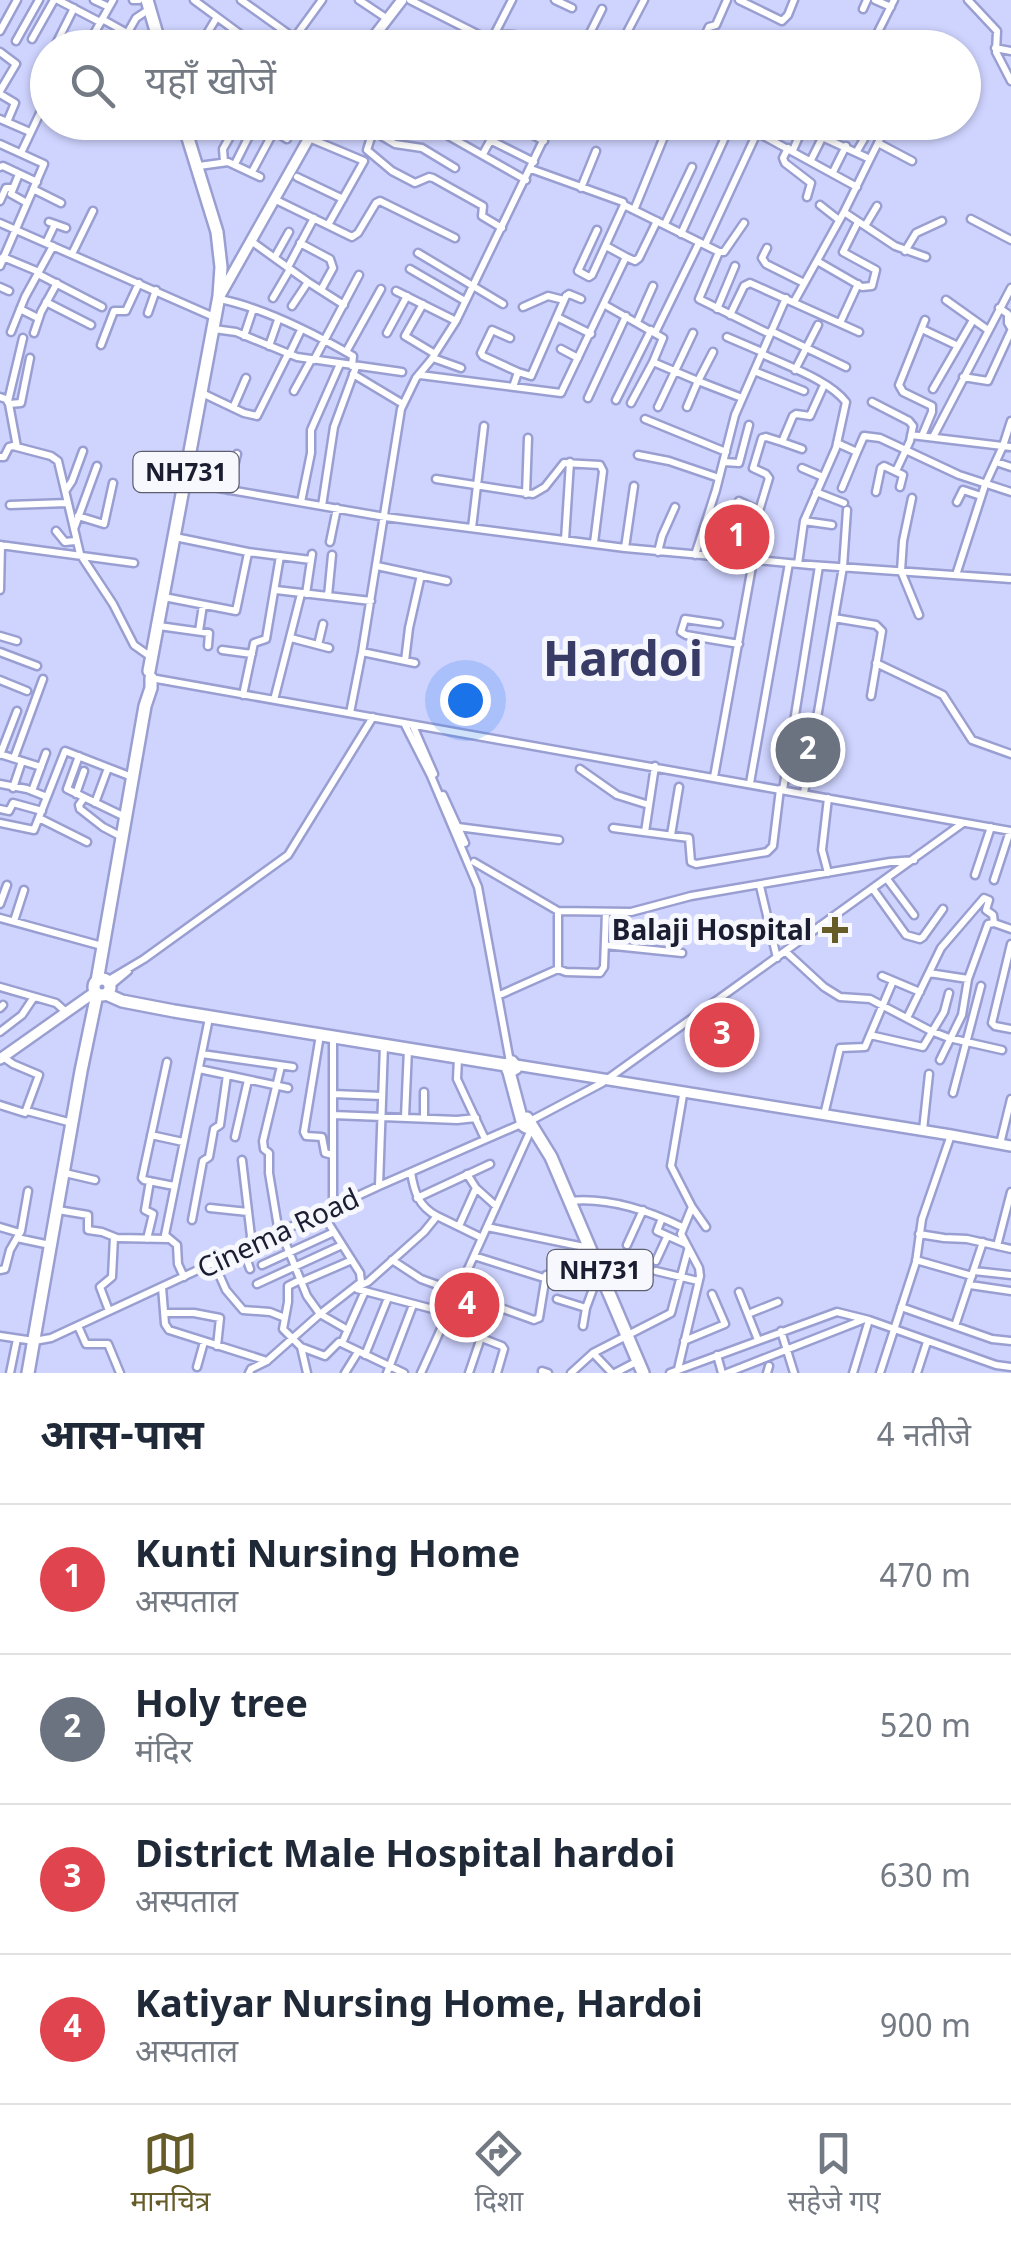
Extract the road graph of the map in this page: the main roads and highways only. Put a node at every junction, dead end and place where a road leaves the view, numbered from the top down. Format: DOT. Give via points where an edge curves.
graph roads {
  1 [pos="402,0"];
  2 [pos="144,3"];
  3 [pos="150,30"];
  4 [pos="377,30"];
  5 [pos="185,140"];
  6 [pos="187,140"];
  7 [pos="308,140"];
  8 [pos="220,272"];
  9 [pos="219,297"];
  10 [pos="110,906"];
  11 [pos="102,988"];
  12 [pos="3,1054"];
  13 [pos="512,1066"];
  14 [pos="601,1081"];
  15 [pos="954,1137"];
  16 [pos="1011,1146"];
  17 [pos="641,1367"];
  18 [pos="28,1373"];
  1 -- 4 [label="main road"];
  2 -- 3 [label="highway"];
  5 -- 8 [label="highway, NH731"];
  6 -- 8 [label="highway, NH731" via="217,232"];
  7 -- 9 [label="main road"];
  8 -- 9 [label="highway, NH731"];
  9 -- 10 [label="highway, NH731"];
  10 -- 11 [label="highway, NH731"];
  10 -- 11 [label="highway, NH731"];
  11 -- 12 [label="main road"];
  11 -- 13 [label="highway" via="122,1001 174,1011"];
  11 -- 18 [label="highway"];
  13 -- 14 [label="main road"];
  13 -- 17 [label="highway, NH731" via="526,1124 570,1201"];
  14 -- 15 [label="main road"];
  14 -- 15 [label="main road"];
  15 -- 16 [label="main road"];
}
